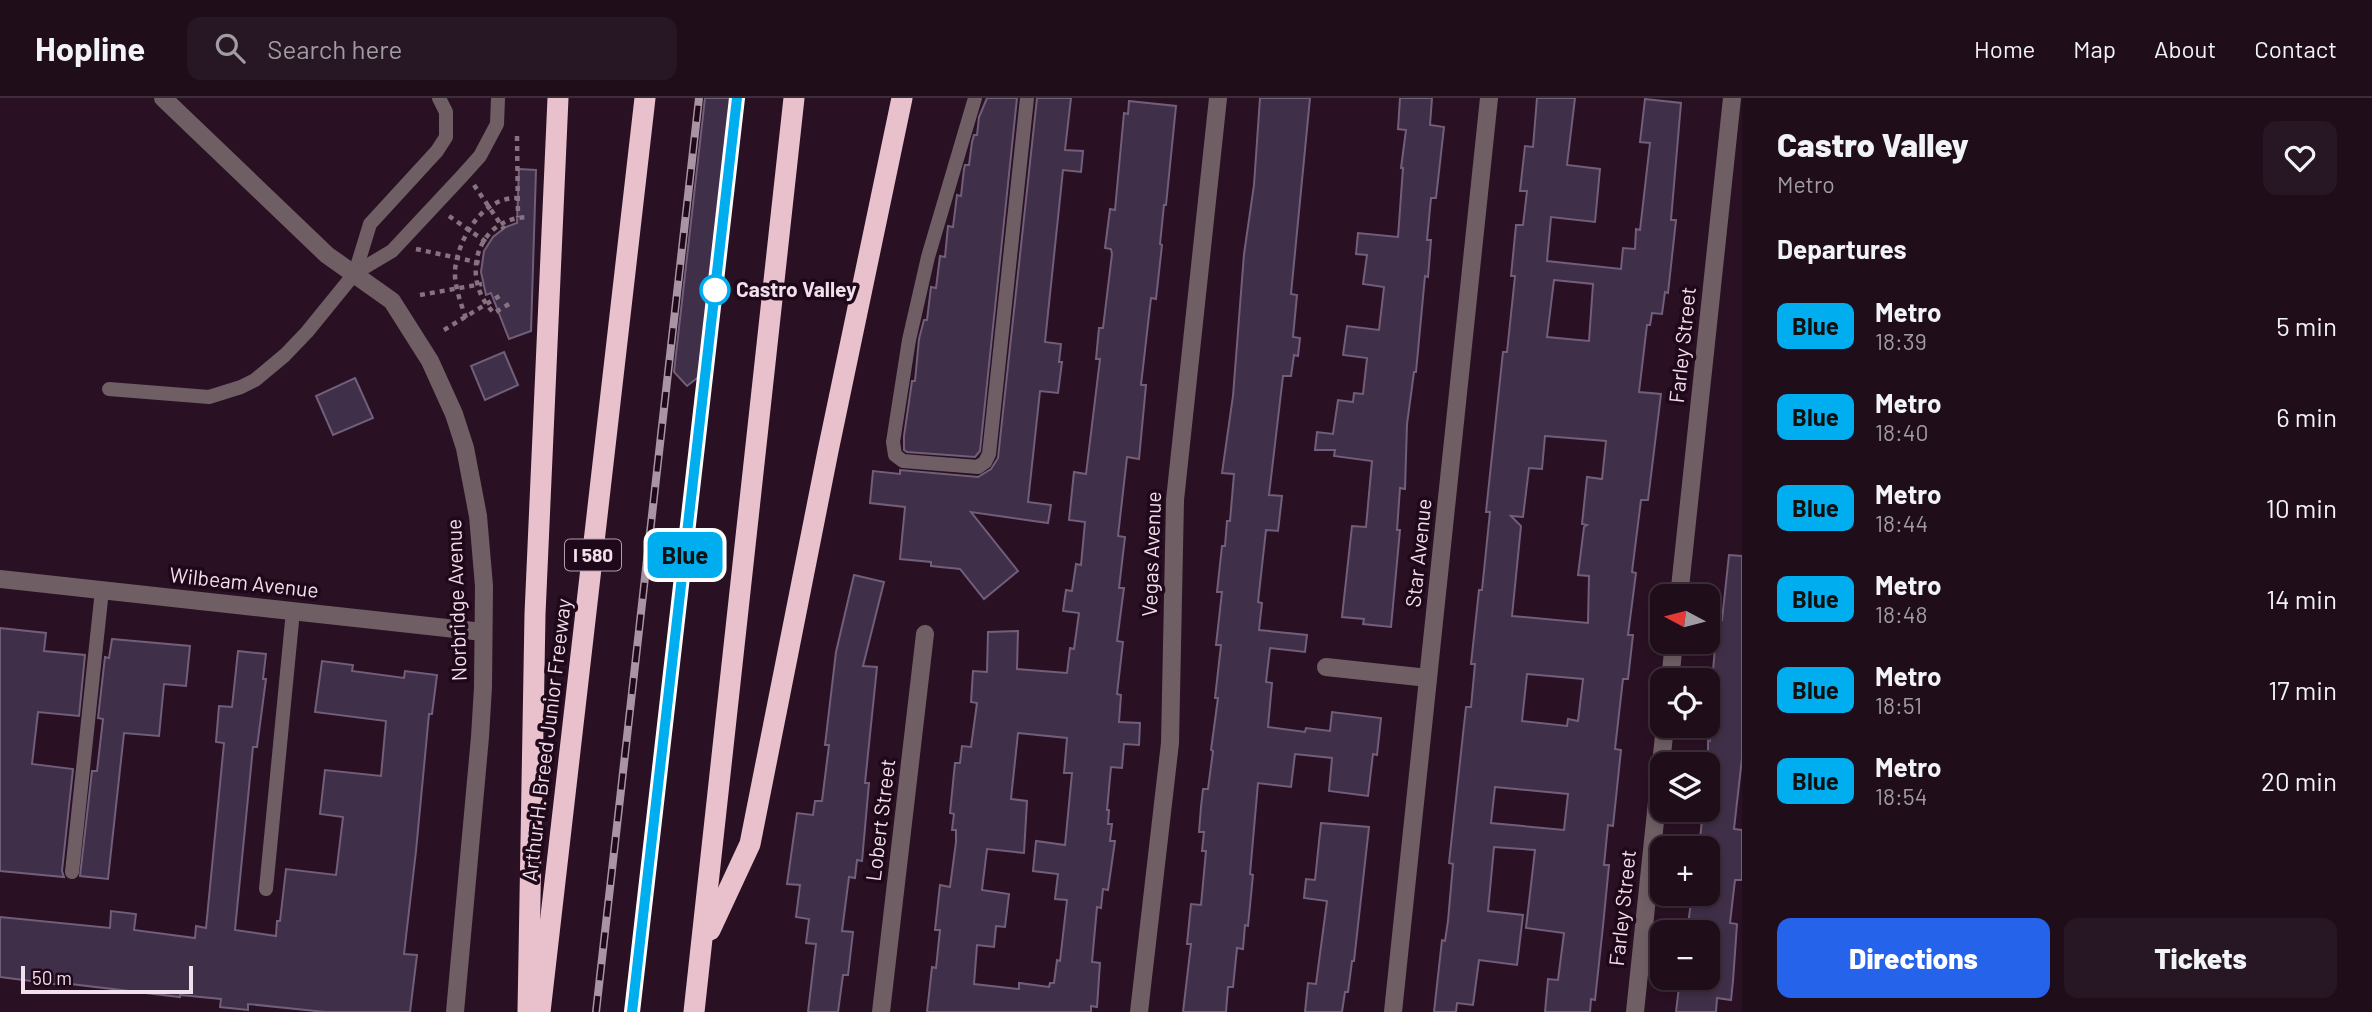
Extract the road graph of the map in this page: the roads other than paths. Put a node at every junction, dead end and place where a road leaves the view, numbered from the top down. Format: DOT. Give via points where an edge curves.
graph roads {
  1 [pos="163,98"];
  2 [pos="439,98"];
  3 [pos="498,98"];
  4 [pos="558,98"];
  5 [pos="645,98"];
  6 [pos="794,98"];
  7 [pos="902,98"];
  8 [pos="975,98"];
  9 [pos="1027,98"];
  10 [pos="1219,98"];
  11 [pos="1489,98"];
  12 [pos="1732,98"];
  13 [pos="355,273"];
  14 [pos="109,389"];
  15 [pos="0,579"];
  16 [pos="1680,584"];
  17 [pos="102,590"];
  18 [pos="293,611"];
  19 [pos="483,632"];
  20 [pos="925,634"];
  21 [pos="1326,667"];
  22 [pos="1428,678"];
  23 [pos="1664,738"];
  24 [pos="72,872"];
  25 [pos="266,889"];
  26 [pos="702,948"];
  27 [pos="456,1012"];
  28 [pos="528,1012"];
  29 [pos="540,1012"];
  30 [pos="694,1012"];
  31 [pos="881,1012"];
  32 [pos="1139,1012"];
  33 [pos="1393,1012"];
  34 [pos="1634,1012"];
  1 -- 13 [label="street, Norbridge Avenue" via="327,255"];
  2 -- 13 [label="lane" via="446,112 446,137 370,224"];
  3 -- 13 [label="lane" via="497,124 480,156 392,251"];
  4 -- 28 [label="highway" via="535,614"];
  5 -- 29 [label="highway, Arthur H. Breed Junior Freeway / I 580"];
  6 -- 26 [label="highway"];
  7 -- 26 [label="highway" via="750,844"];
  8 -- 9 [label="lane" via="928,257 909,340 893,442 895,455 903,461 978,467 989,454"];
  10 -- 32 [label="street, Vegas Avenue" via="1175,500 1170,743"];
  11 -- 22 [label="street, Star Avenue"];
  12 -- 16 [label="street, Farley Street"];
  13 -- 14 [label="lane" via="285,355 256,380 209,397"];
  13 -- 19 [label="street, Norbridge Avenue" via="392,302 410,327 454,414 478,516"];
  15 -- 17 [label="street, Wilbeam Avenue"];
  17 -- 18 [label="street, Wilbeam Avenue"];
  17 -- 24 [label="lane"];
  18 -- 19 [label="street, Wilbeam Avenue"];
  18 -- 25 [label="lane"];
  19 -- 27 [label="street, Norbridge Avenue" via="480,737"];
  20 -- 31 [label="street, Lobert Street"];
  21 -- 22 [label="street"];
  22 -- 33 [label="street, Star Avenue"];
  23 -- 34 [label="street, Farley Street"];
  26 -- 30 [label="highway"];
}
